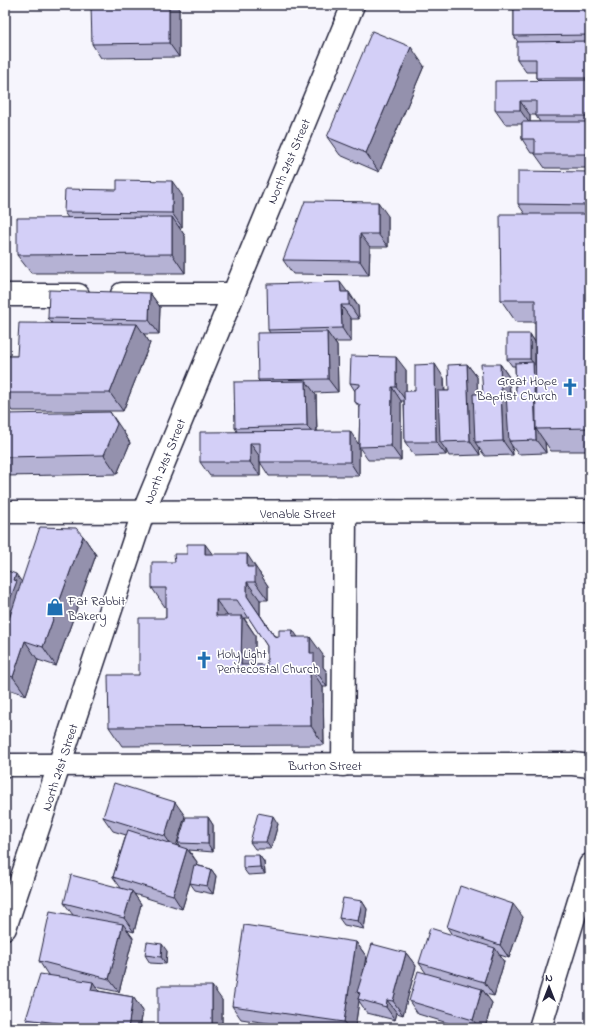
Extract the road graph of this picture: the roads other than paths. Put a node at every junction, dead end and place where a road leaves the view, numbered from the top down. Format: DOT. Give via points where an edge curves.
graph roads {
  1 [pos="353,5"];
  2 [pos="233,294"];
  3 [pos="5,295"];
  4 [pos="590,511"];
  5 [pos="5,512"];
  6 [pos="143,513"];
  7 [pos="345,513"];
  8 [pos="5,765"];
  9 [pos="343,765"];
  10 [pos="59,766"];
  11 [pos="590,766"];
  12 [pos="590,865"];
  13 [pos="5,928"];
  14 [pos="540,1028"];
  1 -- 2 [label="street, North 21st Street"];
  2 -- 3 [label="street"];
  2 -- 6 [label="street, North 21st Street"];
  4 -- 7 [label="street, Venable Street"];
  5 -- 6 [label="street, Venable Street"];
  6 -- 7 [label="street, Venable Street"];
  6 -- 10 [label="street, North 21st Street"];
  7 -- 9 [label="street"];
  8 -- 10 [label="street, Burton Street"];
  9 -- 10 [label="street, Burton Street"];
  9 -- 11 [label="street, Burton Street"];
  10 -- 13 [label="street, North 21st Street"];
  12 -- 14 [label="street"];
}
